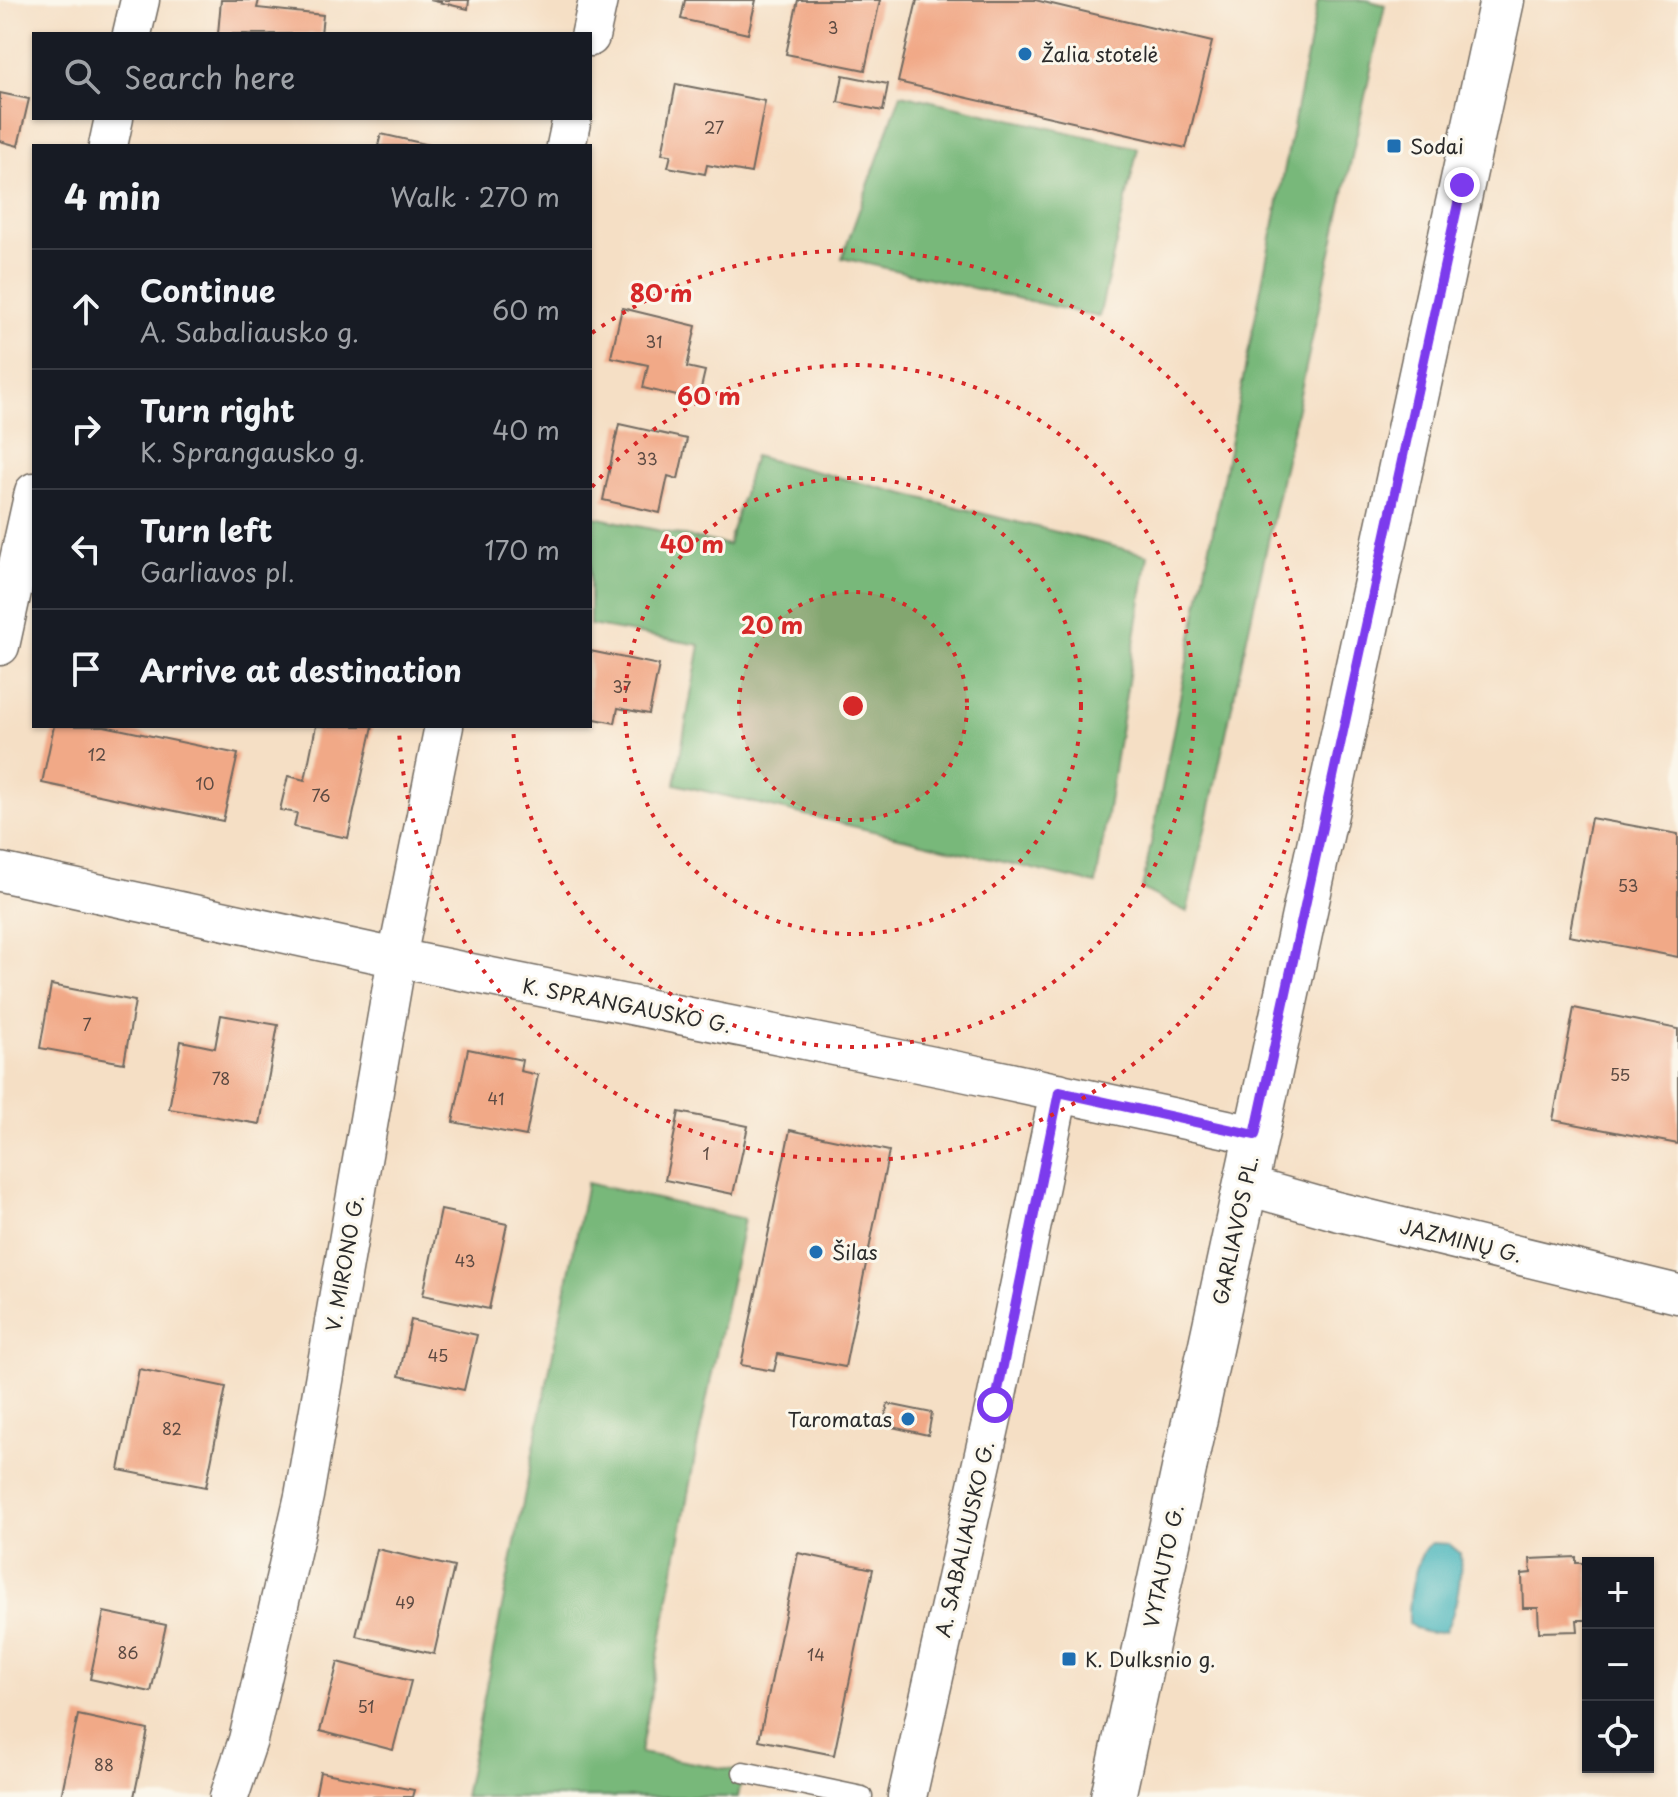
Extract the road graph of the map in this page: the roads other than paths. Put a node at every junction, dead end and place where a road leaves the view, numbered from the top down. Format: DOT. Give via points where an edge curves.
graph roads {
  1 [pos="140,0"];
  2 [pos="598,0"];
  3 [pos="1502,0"];
  4 [pos="132,32"];
  5 [pos="591,32"];
  6 [pos="114,120"];
  7 [pos="572,120"];
  8 [pos="108,144"];
  9 [pos="566,144"];
  10 [pos="32,501"];
  11 [pos="0,646"];
  12 [pos="444,728"];
  13 [pos="0,872"];
  14 [pos="397,958"];
  15 [pos="1059,1092"];
  16 [pos="1255,1135"];
  17 [pos="1244,1185"];
  18 [pos="1678,1294"];
  19 [pos="1192,1429"];
  20 [pos="743,1772"];
  21 [pos="229,1797"];
  22 [pos="862,1797"];
  23 [pos="907,1797"];
  24 [pos="1113,1797"];
  1 -- 4 [label="street"];
  2 -- 5 [label="street"];
  3 -- 16 [label="main road, GARLIAVOS PL."];
  6 -- 8 [label="street"];
  7 -- 9 [label="street"];
  10 -- 11 [label="street"];
  12 -- 14 [label="street, V. MIRONO G."];
  13 -- 14 [label="street, K. SPRANGAUSKO G."];
  14 -- 15 [label="street, K. SPRANGAUSKO G."];
  14 -- 21 [label="street, V. MIRONO G." via="304,1496 248,1740"];
  15 -- 16 [label="street, K. SPRANGAUSKO G."];
  15 -- 23 [label="street, A. SABALIAUSKO G."];
  16 -- 17 [label="main road, GARLIAVOS PL."];
  17 -- 18 [label="street, JAZMINŲ G."];
  17 -- 19 [label="main road, GARLIAVOS PL."];
  19 -- 24 [label="main road, VYTAUTO G."];
  20 -- 22 [label="lane"];
}
